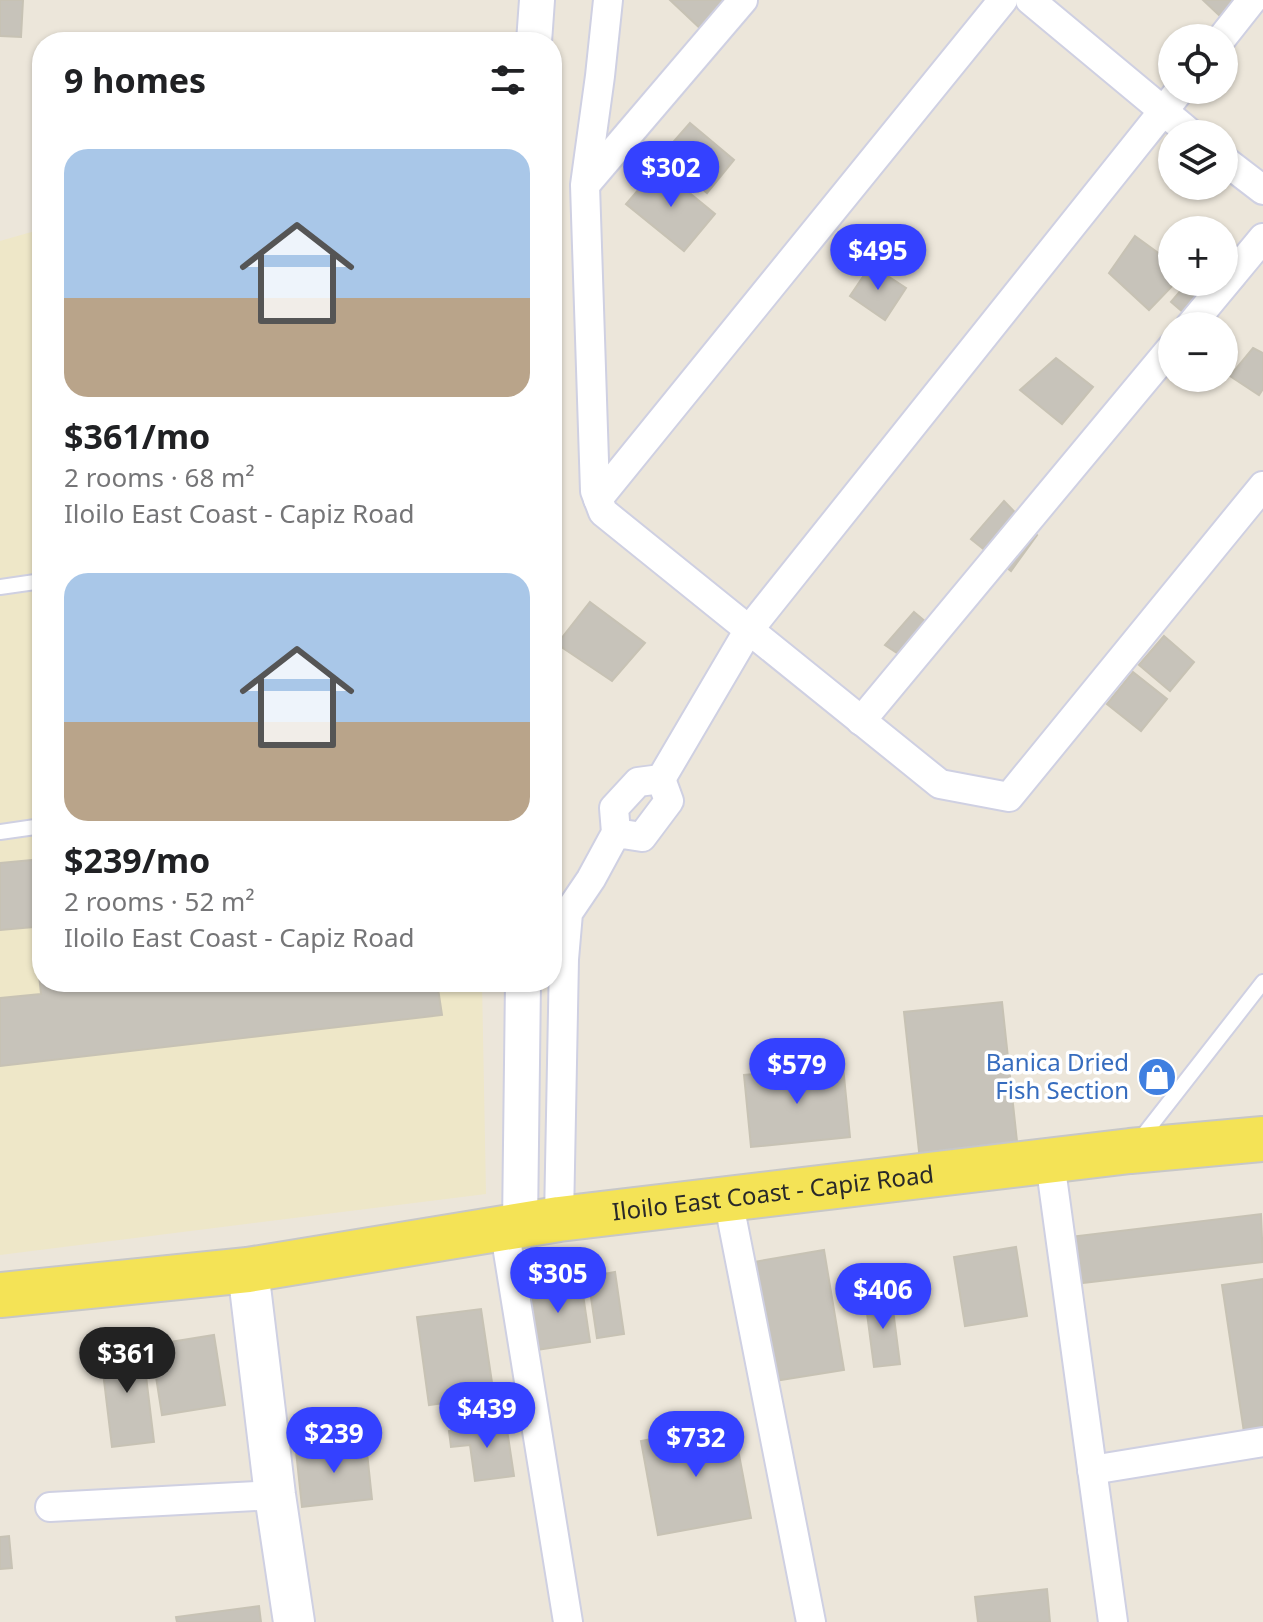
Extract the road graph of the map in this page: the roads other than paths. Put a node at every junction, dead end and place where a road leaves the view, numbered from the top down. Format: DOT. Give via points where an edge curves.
graph roads {
  1 [pos="537,0"];
  2 [pos="608,0"];
  3 [pos="743,0"];
  4 [pos="1003,0"];
  5 [pos="1030,0"];
  6 [pos="1252,0"];
  7 [pos="1233,24"];
  8 [pos="535,32"];
  9 [pos="1169,104"];
  10 [pos="1162,112"];
  11 [pos="1173,120"];
  12 [pos="1238,171"];
  13 [pos="585,185"];
  14 [pos="1263,190"];
  15 [pos="1263,238"];
  16 [pos="1202,312"];
  17 [pos="1158,364"];
  18 [pos="1263,486"];
  19 [pos="598,499"];
  20 [pos="32,582"];
  21 [pos="0,587"];
  22 [pos="748,631"];
  23 [pos="861,721"];
  24 [pos="32,827"];
  25 [pos="0,832"];
  26 [pos="562,974"];
  27 [pos="1263,982"];
  28 [pos="523,992"];
  29 [pos="560,992"];
  30 [pos="1263,1139"];
  31 [pos="1130,1151"];
  32 [pos="1050,1162"];
  33 [pos="728,1199"];
  34 [pos="528,1224"];
  35 [pos="248,1270"];
  36 [pos="0,1295"];
  37 [pos="1263,1442"];
  38 [pos="1092,1470"];
  39 [pos="275,1495"];
  40 [pos="50,1507"];
  41 [pos="294,1622"];
  42 [pos="568,1622"];
  43 [pos="811,1622"];
  44 [pos="1113,1622"];
  1 -- 8 [label="street"];
  2 -- 13 [label="street"];
  3 -- 13 [label="street"];
  4 -- 19 [label="street"];
  5 -- 10 [label="street"];
  6 -- 7 [label="street"];
  9 -- 10 [label="street"];
  10 -- 11 [label="street"];
  10 -- 22 [label="street"];
  12 -- 14 [label="street"];
  13 -- 19 [label="street"];
  15 -- 16 [label="street"];
  17 -- 23 [label="street"];
  18 -- 23 [label="street" via="1009,797 940,784"];
  19 -- 22 [label="street" via="603,512"];
  20 -- 21 [label="lane"];
  22 -- 23 [label="street"];
  22 -- 26 [label="street" via="661,779 669,801 642,837 616,833 568,913"];
  24 -- 25 [label="lane"];
  27 -- 31 [label="lane"];
  28 -- 34 [label="street"];
  29 -- 34 [label="street"];
  30 -- 31 [label="main road, Iloilo East Coast - Capiz Road"];
  31 -- 32 [label="main road, Iloilo East Coast - Capiz Road"];
  32 -- 33 [label="main road, Iloilo East Coast - Capiz Road"];
  32 -- 38 [label="street"];
  33 -- 34 [label="main road, Iloilo East Coast - Capiz Road"];
  33 -- 43 [label="street"];
  34 -- 35 [label="main road, Iloilo East Coast - Capiz Road"];
  34 -- 42 [label="street"];
  35 -- 36 [label="main road, Iloilo East Coast - Capiz Road"];
  35 -- 39 [label="main road"];
  37 -- 38 [label="street"];
  38 -- 44 [label="street"];
  39 -- 40 [label="street"];
  39 -- 41 [label="main road"];
}
